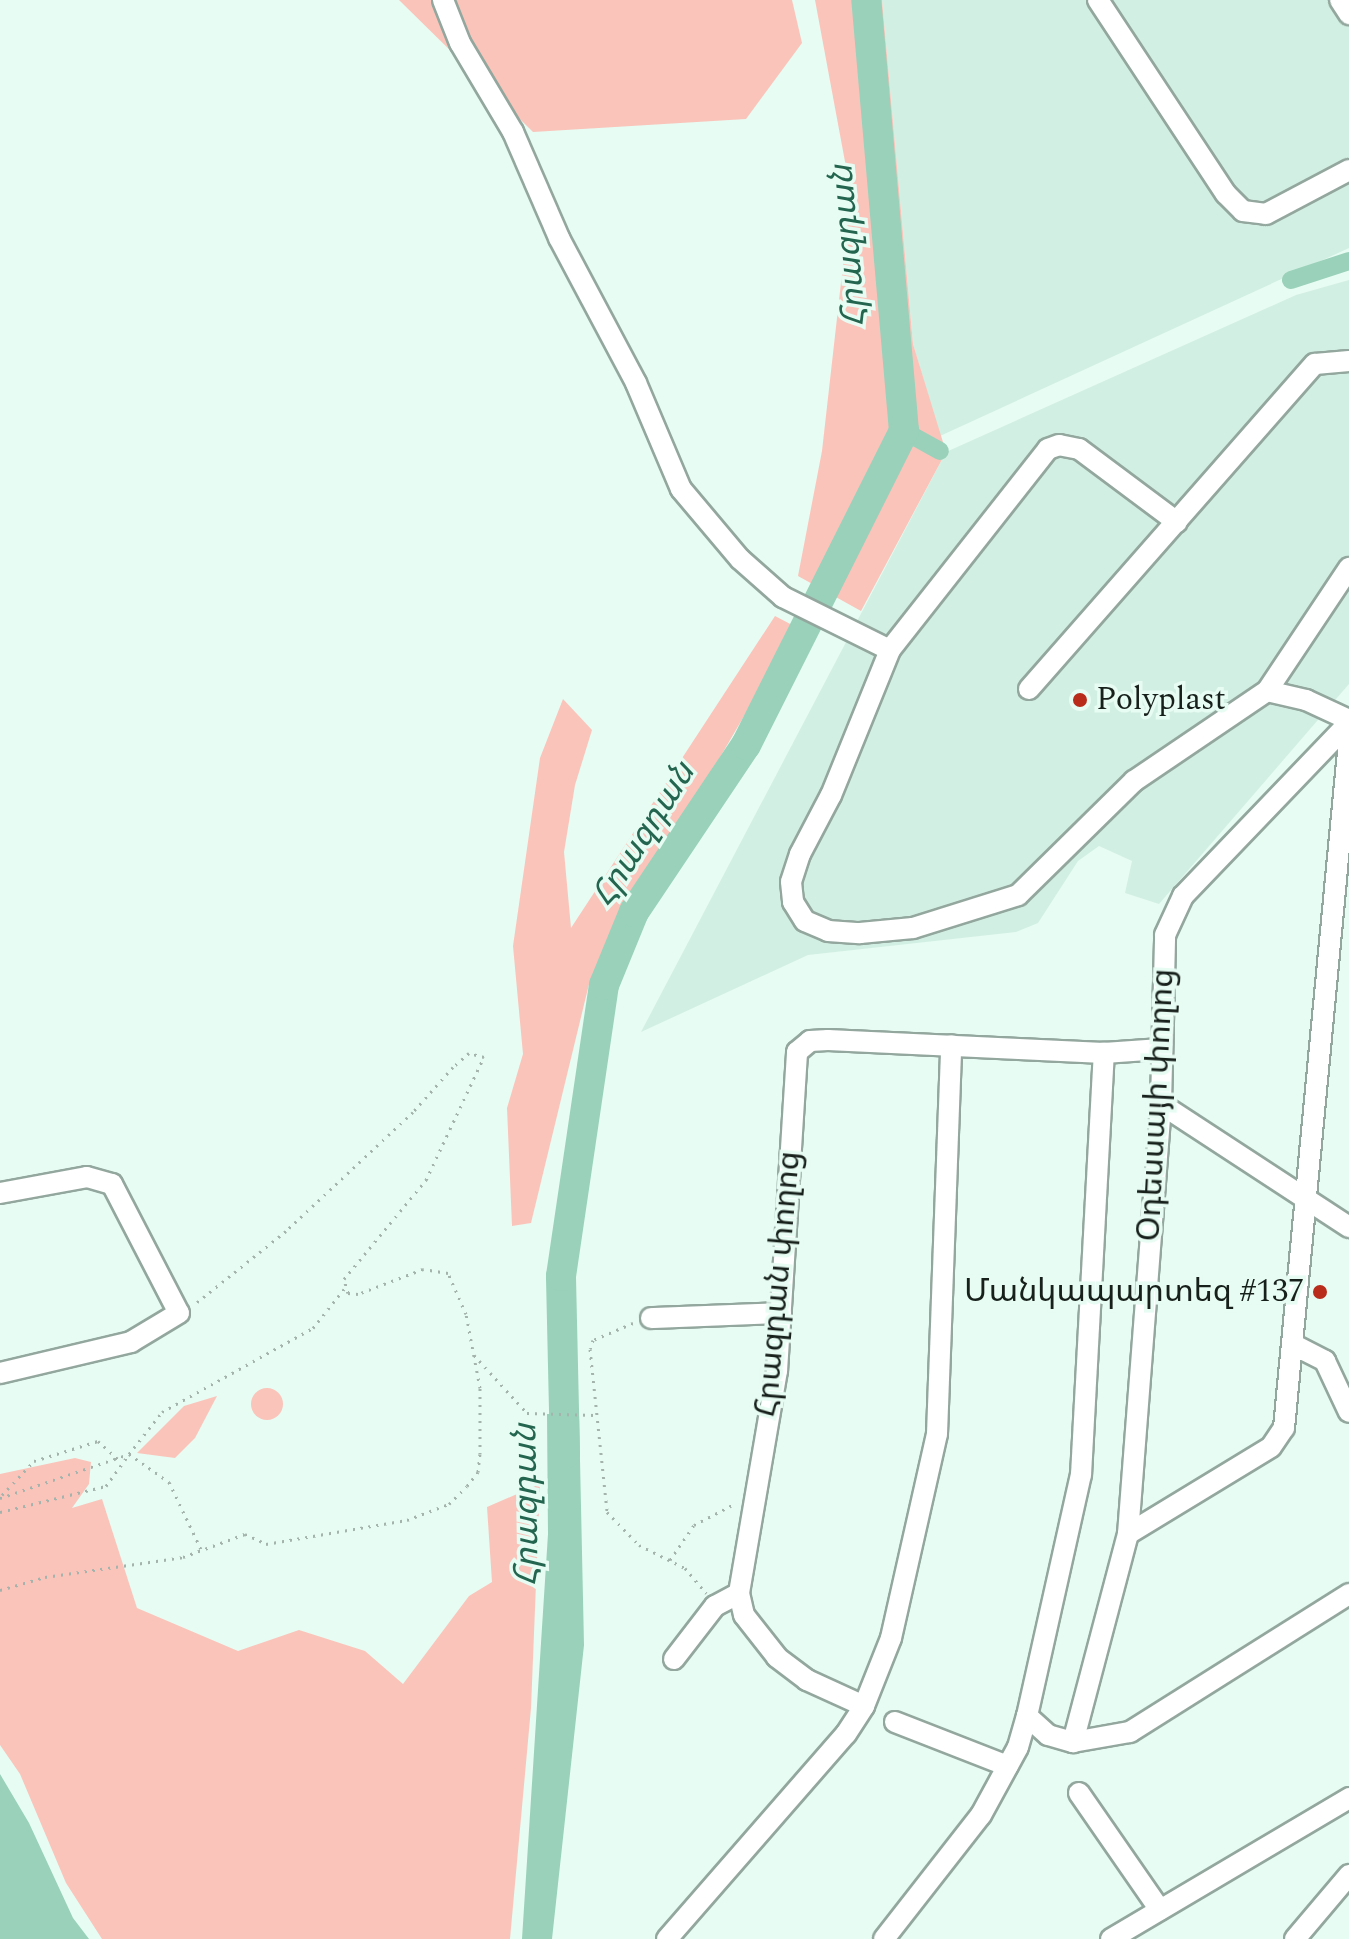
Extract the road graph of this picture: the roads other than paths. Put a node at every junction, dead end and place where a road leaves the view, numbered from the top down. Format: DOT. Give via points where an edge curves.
graph roads {
  1 [pos="443,0"];
  2 [pos="1098,0"];
  3 [pos="1340,0"];
  4 [pos="1349,14"];
  5 [pos="1349,170"];
  6 [pos="1349,361"];
  7 [pos="1177,522"];
  8 [pos="1349,568"];
  9 [pos="890,650"];
  10 [pos="1029,689"];
  11 [pos="1267,691"];
  12 [pos="1349,721"];
  13 [pos="1349,742"];
  14 [pos="951,1045"];
  15 [pos="1161,1049"];
  16 [pos="1104,1053"];
  17 [pos="1161,1104"];
  18 [pos="0,1193"];
  19 [pos="1306,1198"];
  20 [pos="1349,1227"];
  21 [pos="781,1313"];
  22 [pos="651,1318"];
  23 [pos="1294,1345"];
  24 [pos="0,1373"];
  25 [pos="1349,1412"];
  26 [pos="1128,1534"];
  27 [pos="739,1593"];
  28 [pos="1349,1594"];
  29 [pos="674,1659"];
  30 [pos="866,1712"];
  31 [pos="1027,1716"];
  32 [pos="895,1722"];
  33 [pos="1073,1742"];
  34 [pos="1008,1766"];
  35 [pos="1079,1793"];
  36 [pos="1349,1798"];
  37 [pos="1349,1875"];
  38 [pos="1160,1910"];
  39 [pos="667,1939"];
  40 [pos="884,1939"];
  41 [pos="1111,1939"];
  42 [pos="1295,1939"];
  1 -- 9 [label="street" via="460,43 513,132 559,238 636,383 681,489 740,559 783,597"];
  2 -- 5 [label="street" via="1226,194 1243,211 1266,214"];
  3 -- 4 [label="street"];
  6 -- 7 [label="street" via="1315,364"];
  7 -- 9 [label="street" via="1079,449 1048,449"];
  7 -- 10 [label="street"];
  8 -- 11 [label="street"];
  9 -- 11 [label="street" via="791,882 793,902 805,921 828,931 913,928 1018,895 1134,781"];
  11 -- 12 [label="street" via="1306,700"];
  12 -- 15 [label="street, Օդեսսայի փողոց" via="1171,914 1165,935"];
  13 -- 19 [label="street"];
  14 -- 16 [label="street"];
  14 -- 21 [label="street, Հրազդան փողոց" via="817,1040 802,1044 797,1052"];
  14 -- 30 [label="street" via="937,1434 891,1638"];
  15 -- 16 [label="street"];
  15 -- 17 [label="street, Օդեսսայի փողոց"];
  16 -- 31 [label="street, Օդեսսայի փողոց" via="1081,1475"];
  17 -- 19 [label="street"];
  17 -- 26 [label="street, Օդեսսայի փողոց"];
  18 -- 24 [label="street" via="87,1177 112,1184 179,1313 131,1342"];
  19 -- 20 [label="street"];
  19 -- 23 [label="street"];
  21 -- 22 [label="street"];
  21 -- 27 [label="street, Հրազդան փողոց" via="777,1371"];
  23 -- 25 [label="street" via="1325,1361"];
  23 -- 26 [label="street" via="1288,1415 1280,1439"];
  26 -- 33 [label="street, Օդեսսայի փողոց"];
  27 -- 29 [label="street" via="715,1606"];
  27 -- 30 [label="street" via="744,1615 777,1657"];
  28 -- 33 [label="street" via="1149,1723 1116,1736"];
  30 -- 39 [label="street"];
  31 -- 33 [label="street" via="1048,1735"];
  31 -- 34 [label="street, Օդեսսայի փողոց"];
  32 -- 34 [label="street"];
  34 -- 40 [label="street, Օդեսսայի փողոց" via="981,1815"];
  35 -- 38 [label="street"];
  36 -- 38 [label="street"];
  37 -- 42 [label="street"];
  38 -- 41 [label="street"];
}
